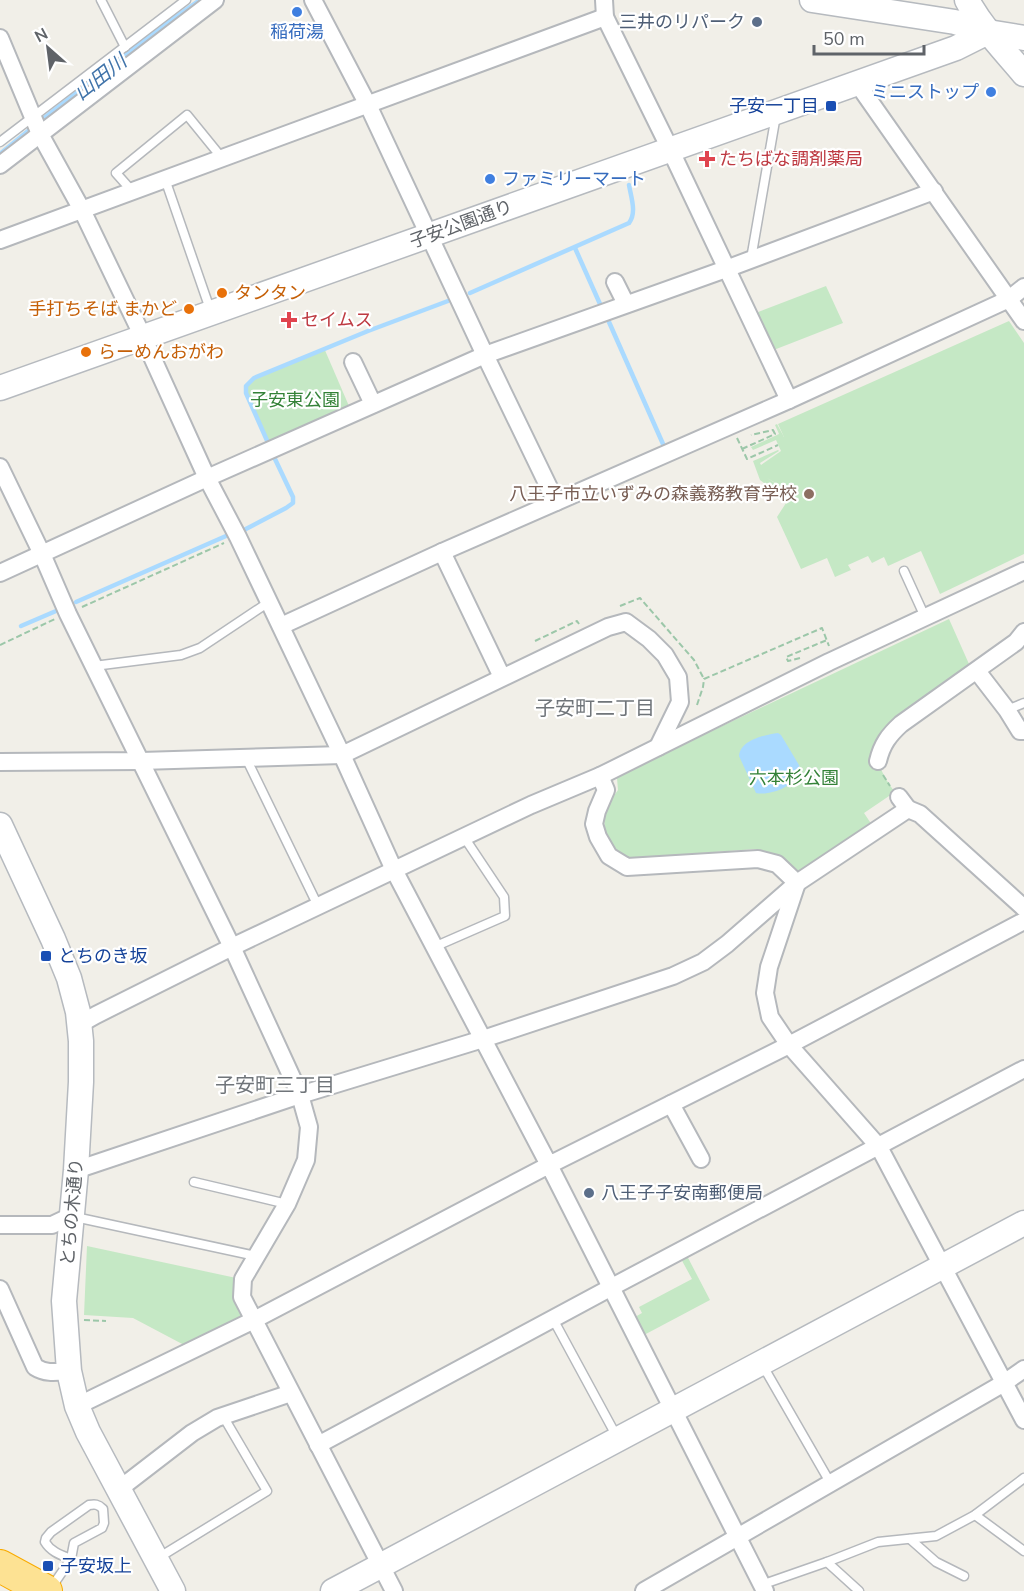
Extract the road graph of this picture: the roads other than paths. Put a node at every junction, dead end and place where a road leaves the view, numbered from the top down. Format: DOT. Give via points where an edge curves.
graph roads {
  1 [pos="101,0"];
  2 [pos="186,0"];
  3 [pos="313,0"];
  4 [pos="604,0"];
  5 [pos="812,0"];
  6 [pos="967,0"];
  7 [pos="205,4"];
  8 [pos="605,17"];
  9 [pos="988,33"];
  10 [pos="0,38"];
  11 [pos="1024,38"];
  12 [pos="125,47"];
  13 [pos="1024,74"];
  14 [pos="857,83"];
  15 [pos="368,105"];
  16 [pos="776,111"];
  17 [pos="37,125"];
  18 [pos="0,142"];
  19 [pos="670,149"];
  20 [pos="222,158"];
  21 [pos="0,165"];
  22 [pos="165,179"];
  23 [pos="132,191"];
  24 [pos="934,191"];
  25 [pos="82,210"];
  26 [pos="428,236"];
  27 [pos="0,240"];
  28 [pos="751,260"];
  29 [pos="726,269"];
  30 [pos="615,282"];
  31 [pos="1024,287"];
  32 [pos="1009,299"];
  33 [pos="626,304"];
  34 [pos="212,312"];
  35 [pos="1024,321"];
  36 [pos="143,337"];
  37 [pos="485,355"];
  38 [pos="353,362"];
  39 [pos="0,388"];
  40 [pos="789,400"];
  41 [pos="373,404"];
  42 [pos="0,467"];
  43 [pos="207,478"];
  44 [pos="556,502"];
  45 [pos="442,552"];
  46 [pos="42,554"];
  47 [pos="904,571"];
  48 [pos="0,573"];
  49 [pos="1022,576"];
  50 [pos="269,602"];
  51 [pos="925,617"];
  52 [pos="281,626"];
  53 [pos="1024,632"];
  54 [pos="93,666"];
  55 [pos="977,671"];
  56 [pos="502,677"];
  57 [pos="1024,703"];
  58 [pos="1007,710"];
  59 [pos="1024,731"];
  60 [pos="658,747"];
  61 [pos="342,755"];
  62 [pos="246,758"];
  63 [pos="141,761"];
  64 [pos="878,761"];
  65 [pos="0,762"];
  66 [pos="600,776"];
  67 [pos="0,825"];
  68 [pos="464,837"];
  69 [pos="394,870"];
  70 [pos="797,883"];
  71 [pos="318,906"];
  72 [pos="1024,908"];
  73 [pos="1024,921"];
  74 [pos="434,947"];
  75 [pos="231,948"];
  76 [pos="80,1024"];
  77 [pos="483,1039"];
  78 [pos="789,1045"];
  79 [pos="1024,1069"];
  80 [pos="300,1095"];
  81 [pos="671,1104"];
  82 [pos="879,1147"];
  83 [pos="701,1159"];
  84 [pos="549,1165"];
  85 [pos="76,1170"];
  86 [pos="194,1182"];
  87 [pos="286,1204"];
  88 [pos="71,1216"];
  89 [pos="1024,1223"];
  90 [pos="0,1225"];
  91 [pos="256,1256"];
  92 [pos="943,1266"];
  93 [pos="610,1288"];
  94 [pos="0,1289"];
  95 [pos="553,1319"];
  96 [pos="254,1320"];
  97 [pos="762,1363"];
  98 [pos="1024,1369"];
  99 [pos="69,1371"];
  100 [pos="1004,1383"];
  101 [pos="291,1393"];
  102 [pos="77,1406"];
  103 [pos="674,1410"];
  104 [pos="223,1416"];
  105 [pos="1024,1419"];
  106 [pos="618,1439"];
  107 [pos="318,1445"];
  108 [pos="1024,1478"];
  109 [pos="831,1484"];
  110 [pos="118,1490"];
  111 [pos="975,1515"];
  112 [pos="737,1538"];
  113 [pos="910,1539"];
  114 [pos="1024,1551"];
  115 [pos="71,1559"];
  116 [pos="156,1560"];
  117 [pos="827,1562"];
  118 [pos="0,1566"];
  119 [pos="381,1566"];
  120 [pos="964,1576"];
  121 [pos="763,1588"];
  122 [pos="48,1591"];
  123 [pos="173,1591"];
  124 [pos="333,1591"];
  125 [pos="394,1591"];
  126 [pos="644,1591"];
  127 [pos="859,1591"];
  1 -- 12 [label="lane"];
  2 -- 12 [label="lane"];
  3 -- 15 [label="street"];
  4 -- 8 [label="street"];
  5 -- 9 [label="street" via="955,22"];
  6 -- 9 [label="street"];
  7 -- 17 [label="street"];
  8 -- 15 [label="street"];
  8 -- 19 [label="street"];
  9 -- 11 [label="street"];
  9 -- 13 [label="street"];
  9 -- 14 [label="street, 子安公園通り"];
  10 -- 17 [label="street"];
  12 -- 17 [label="lane"];
  14 -- 16 [label="street, 子安公園通り"];
  14 -- 24 [label="street"];
  15 -- 20 [label="street"];
  15 -- 26 [label="street"];
  16 -- 19 [label="street, 子安公園通り"];
  16 -- 28 [label="lane"];
  17 -- 18 [label="lane"];
  17 -- 21 [label="street"];
  17 -- 25 [label="street"];
  19 -- 26 [label="street, 子安公園通り"];
  19 -- 29 [label="street"];
  20 -- 22 [label="street"];
  20 -- 23 [label="lane" via="187,115 116,173"];
  22 -- 23 [label="street"];
  22 -- 34 [label="lane"];
  23 -- 25 [label="street"];
  24 -- 28 [label="street"];
  24 -- 32 [label="street"];
  25 -- 27 [label="street"];
  25 -- 36 [label="street"];
  26 -- 34 [label="street, 子安公園通り"];
  26 -- 37 [label="street"];
  28 -- 29 [label="street"];
  29 -- 33 [label="street"];
  29 -- 40 [label="street"];
  30 -- 33 [label="street"];
  31 -- 32 [label="street"];
  32 -- 35 [label="street"];
  32 -- 40 [label="street"];
  33 -- 37 [label="street"];
  34 -- 36 [label="street, 子安公園通り"];
  36 -- 39 [label="street, 子安公園通り"];
  36 -- 43 [label="street"];
  37 -- 41 [label="street"];
  37 -- 44 [label="street"];
  38 -- 41 [label="street"];
  40 -- 44 [label="street"];
  41 -- 43 [label="street"];
  42 -- 46 [label="street"];
  43 -- 46 [label="street"];
  43 -- 50 [label="street"];
  44 -- 45 [label="street"];
  45 -- 52 [label="street"];
  45 -- 56 [label="street"];
  46 -- 48 [label="street"];
  46 -- 54 [label="street"];
  47 -- 51 [label="lane"];
  49 -- 51 [label="street"];
  50 -- 52 [label="street"];
  50 -- 54 [label="lane" via="200,648 181,656"];
  51 -- 60 [label="street"];
  52 -- 61 [label="street"];
  53 -- 55 [label="street"];
  54 -- 63 [label="street"];
  55 -- 58 [label="street"];
  55 -- 64 [label="street" via="901,724 888,736"];
  56 -- 60 [label="street" via="626,622 666,655 678,677 681,702"];
  56 -- 61 [label="street"];
  57 -- 58 [label="lane"];
  58 -- 59 [label="street" via="1020,731"];
  60 -- 66 [label="street"];
  61 -- 62 [label="street"];
  61 -- 69 [label="street"];
  62 -- 63 [label="street"];
  62 -- 71 [label="lane"];
  63 -- 65 [label="street"];
  63 -- 75 [label="street"];
  66 -- 68 [label="street"];
  66 -- 70 [label="street" via="606,790 594,824 609,856 627,867 758,859 777,864"];
  67 -- 76 [label="street, とちの木通り" via="69,978"];
  68 -- 69 [label="street"];
  68 -- 74 [label="lane" via="504,897 505,916"];
  69 -- 71 [label="street"];
  69 -- 74 [label="street"];
  70 -- 72 [label="street" via="904,803"];
  70 -- 77 [label="street" via="703,962 673,976"];
  70 -- 78 [label="street" via="769,967 765,993 770,1017"];
  71 -- 75 [label="street"];
  73 -- 78 [label="street"];
  74 -- 77 [label="street"];
  75 -- 76 [label="street"];
  75 -- 80 [label="street"];
  76 -- 85 [label="street, とちの木通り"];
  77 -- 80 [label="street"];
  77 -- 84 [label="street"];
  78 -- 81 [label="street"];
  78 -- 82 [label="street"];
  79 -- 82 [label="street"];
  80 -- 85 [label="street"];
  80 -- 87 [label="street" via="309,1127 306,1160"];
  81 -- 83 [label="street"];
  81 -- 84 [label="street"];
  82 -- 92 [label="street"];
  82 -- 93 [label="street"];
  84 -- 93 [label="street"];
  84 -- 96 [label="street"];
  85 -- 88 [label="street, とちの木通り"];
  86 -- 87 [label="lane"];
  87 -- 91 [label="street"];
  88 -- 90 [label="street" via="52,1225"];
  88 -- 91 [label="lane"];
  88 -- 99 [label="street, とちの木通り" via="64,1301"];
  89 -- 92 [label="street"];
  91 -- 96 [label="street" via="243,1279 242,1297"];
  92 -- 97 [label="street"];
  92 -- 100 [label="street"];
  93 -- 95 [label="street"];
  93 -- 103 [label="street"];
  94 -- 99 [label="street" via="35,1367 49,1372"];
  95 -- 106 [label="lane"];
  95 -- 107 [label="street"];
  96 -- 101 [label="street"];
  96 -- 102 [label="street"];
  97 -- 103 [label="street"];
  97 -- 109 [label="lane"];
  98 -- 100 [label="street"];
  99 -- 102 [label="street, とちの木通り"];
  100 -- 105 [label="street"];
  100 -- 109 [label="street"];
  101 -- 104 [label="street"];
  101 -- 107 [label="street"];
  102 -- 110 [label="street, とちの木通り"];
  103 -- 106 [label="street"];
  103 -- 112 [label="street"];
  104 -- 110 [label="street" via="192,1433"];
  104 -- 116 [label="lane" via="267,1491"];
  106 -- 119 [label="street"];
  107 -- 119 [label="street"];
  108 -- 111 [label="lane"];
  109 -- 112 [label="street"];
  110 -- 116 [label="street, とちの木通り"];
  111 -- 113 [label="lane" via="936,1536"];
  111 -- 114 [label="lane"];
  112 -- 121 [label="street"];
  112 -- 126 [label="street"];
  113 -- 117 [label="lane" via="879,1542"];
  113 -- 120 [label="lane" via="936,1562"];
  115 -- 115 [label="lane" via="74,1543 102,1528 103,1509 99,1505 89,1505 46,1538 53,1552"];
  115 -- 122 [label="lane"];
  116 -- 123 [label="street, とちの木通り"];
  117 -- 121 [label="lane"];
  117 -- 127 [label="lane"];
  118 -- 122 [label="highway"];
  119 -- 124 [label="street"];
  119 -- 125 [label="street"];
}
